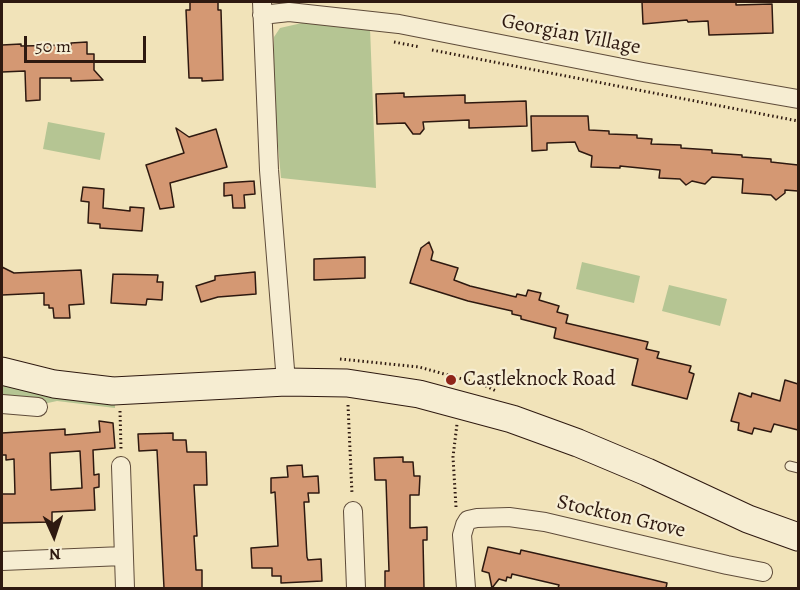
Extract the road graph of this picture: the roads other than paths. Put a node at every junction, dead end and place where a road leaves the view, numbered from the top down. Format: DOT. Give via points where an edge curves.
graph roads {
  1 [pos="262,8"];
  2 [pos="798,99"];
  3 [pos="2,371"];
  4 [pos="286,382"];
  5 [pos="2,404"];
  6 [pos="38,407"];
  7 [pos="121,460"];
  8 [pos="353,511"];
  9 [pos="798,537"];
  10 [pos="123,556"];
  11 [pos="2,561"];
  12 [pos="763,572"];
  13 [pos="125,588"];
  14 [pos="356,588"];
  15 [pos="466,588"];
  1 -- 2 [label="street, Georgian Village" via="399,24"];
  1 -- 4 [label="street, Georgian Village" via="268,170"];
  3 -- 4 [label="main road" via="54,384 112,391"];
  4 -- 9 [label="main road" via="347,383 419,394 512,419"];
  5 -- 6 [label="street"];
  7 -- 10 [label="street"];
  8 -- 14 [label="street"];
  10 -- 11 [label="street"];
  10 -- 13 [label="street"];
  12 -- 15 [label="street, Stockton Grove" via="545,522 477,518 468,520 462,535"];
}
